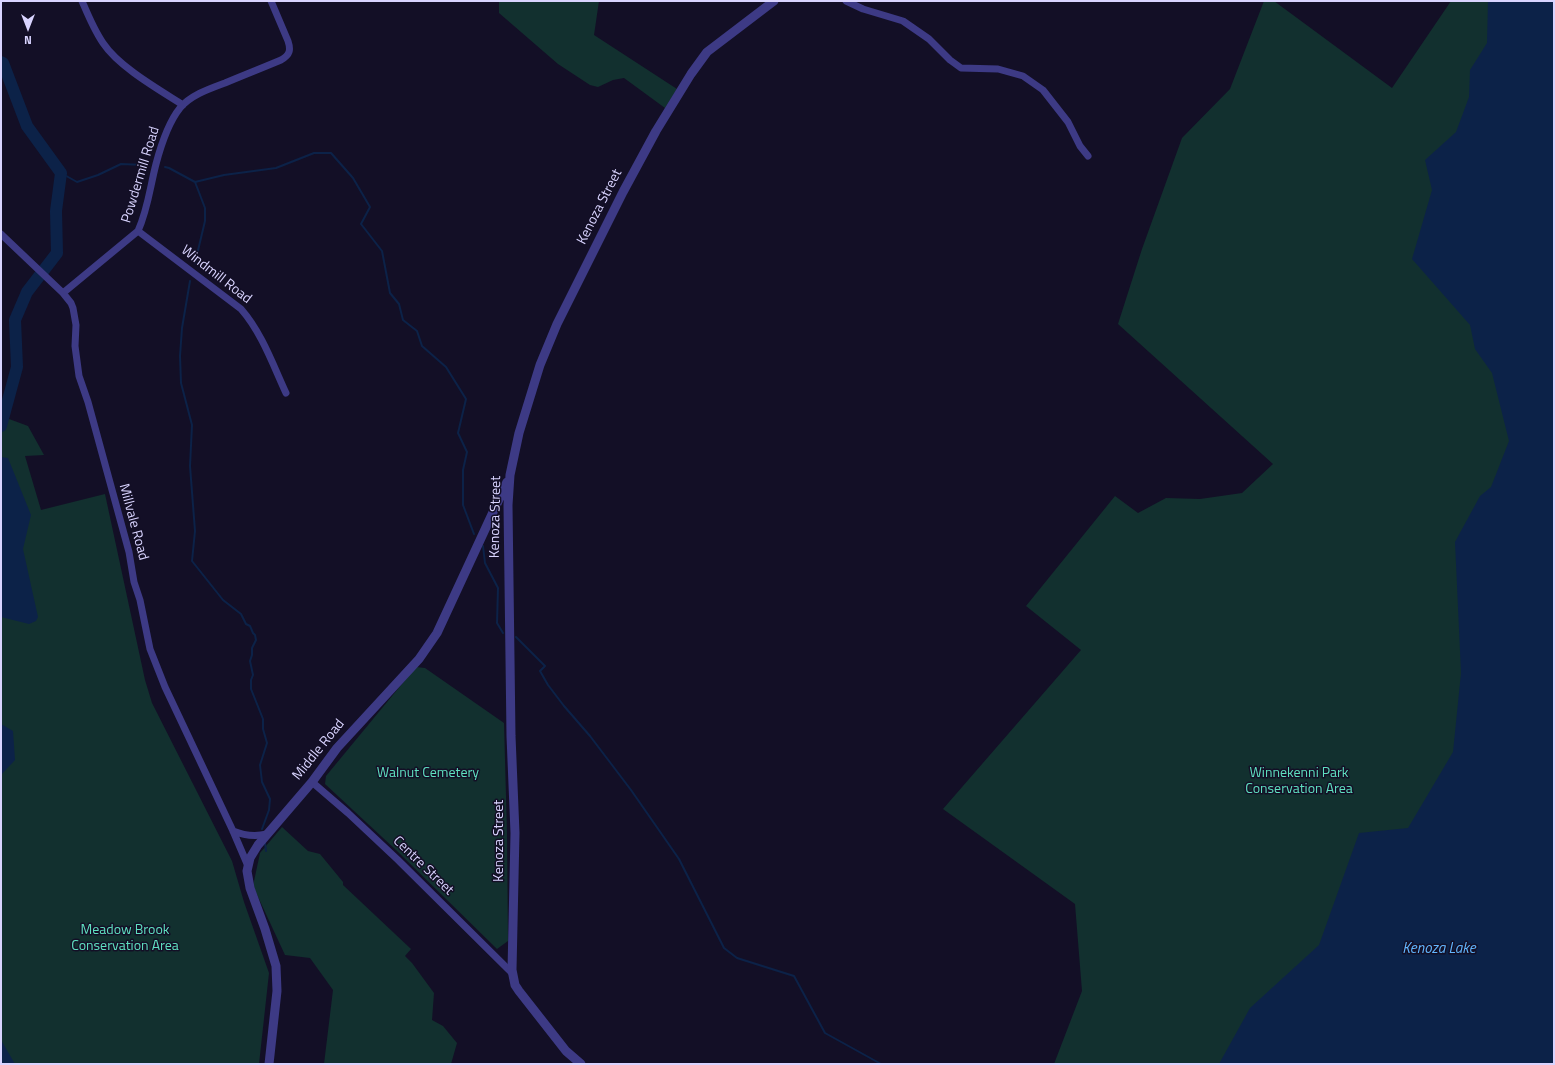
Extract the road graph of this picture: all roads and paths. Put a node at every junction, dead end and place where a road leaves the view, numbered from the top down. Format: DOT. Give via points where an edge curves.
graph roads {
  1 [pos="82,1"];
  2 [pos="271,1"];
  3 [pos="774,1"];
  4 [pos="846,1"];
  5 [pos="183,105"];
  6 [pos="1088,156"];
  7 [pos="138,231"];
  8 [pos="1,234"];
  9 [pos="63,293"];
  10 [pos="286,393"];
  11 [pos="510,475"];
  12 [pos="312,782"];
  13 [pos="233,831"];
  14 [pos="267,834"];
  15 [pos="248,866"];
  16 [pos="512,973"];
  17 [pos="269,1064"];
  18 [pos="581,1064"];
  1 -- 5 [label="street" via="103,43 112,54 136,74"];
  2 -- 5 [label="street, Powdermill Road" via="290,47 288,54 281,60 197,95"];
  3 -- 11 [label="street, Kenoza Street" via="707,52 656,131 594,247 549,340 519,433"];
  4 -- 6 [label="street" via="903,21 962,68 998,69 1023,76 1043,90 1068,122"];
  5 -- 7 [label="street, Powdermill Road" via="169,127 159,152 148,204"];
  7 -- 9 [label="street, Powdermill Road"];
  7 -- 10 [label="street, Windmill Road" via="241,309 260,336"];
  8 -- 9 [label="street, Millvale Road"];
  9 -- 13 [label="street, Millvale Road" via="74,308 79,376 129,552 150,649 165,687"];
  11 -- 12 [label="street, Middle Road" via="429,646 337,748"];
  11 -- 16 [label="street, Kenoza Street" via="510,685 516,833"];
  12 -- 14 [label="street, Middle Road"];
  12 -- 16 [label="street, Centre Street" via="348,812"];
  13 -- 14 [label="street" via="248,836"];
  13 -- 15 [label="street, Millvale Road"];
  14 -- 15 [label="street, Middle Road" via="254,851"];
  15 -- 17 [label="street, Middle Road" via="250,888 276,966 277,991"];
  16 -- 18 [label="street, Kenoza Street" via="523,997 566,1051"];
}
